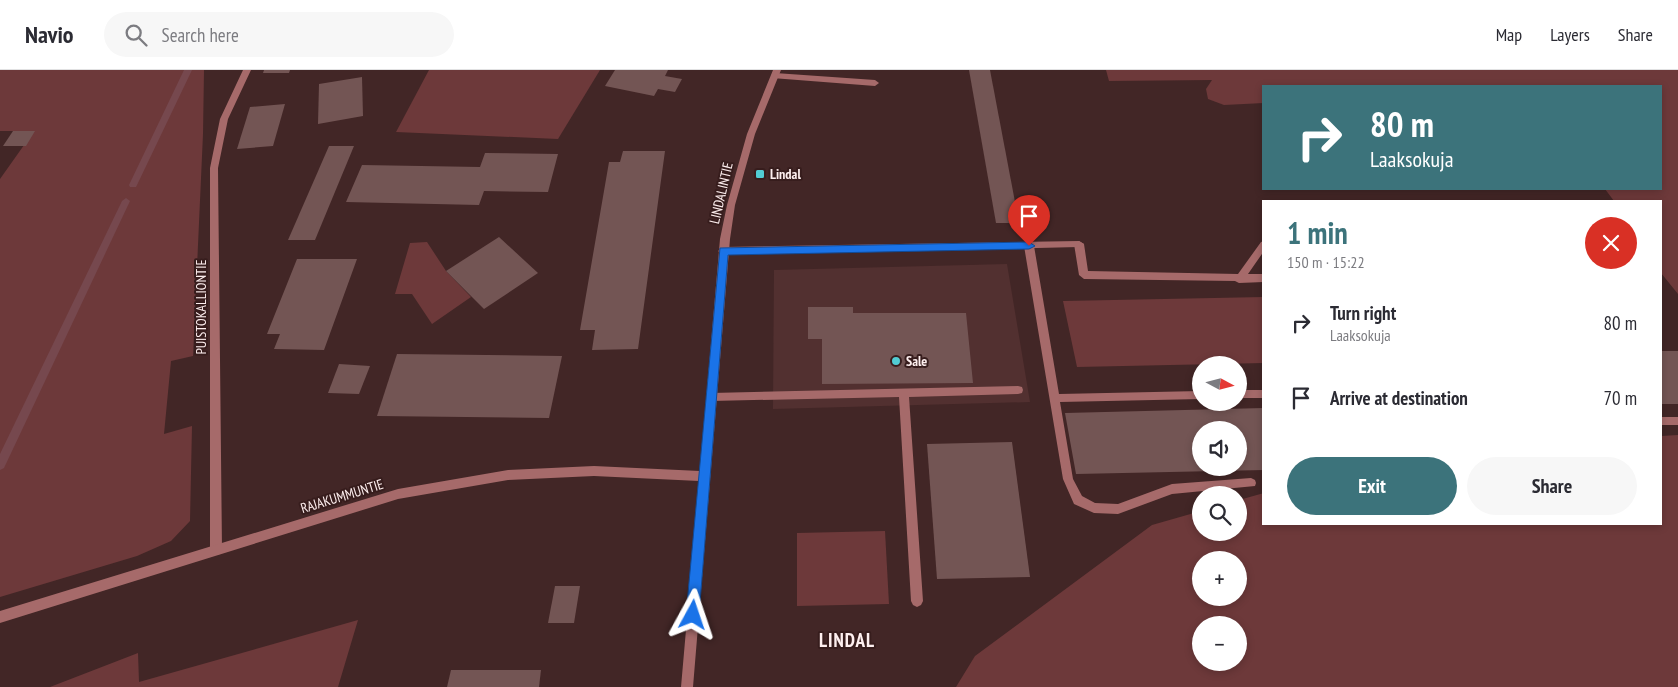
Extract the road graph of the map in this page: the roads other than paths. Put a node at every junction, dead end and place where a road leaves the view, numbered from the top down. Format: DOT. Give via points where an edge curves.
graph roads {
  1 [pos="247,70"];
  2 [pos="776,73"];
  3 [pos="875,83"];
  4 [pos="1029,246"];
  5 [pos="1262,247"];
  6 [pos="724,251"];
  7 [pos="1239,278"];
  8 [pos="1262,278"];
  9 [pos="1018,390"];
  10 [pos="904,392"];
  11 [pos="1248,394"];
  12 [pos="1262,394"];
  13 [pos="1192,395"];
  14 [pos="711,397"];
  15 [pos="1055,398"];
  16 [pos="1662,421"];
  17 [pos="1678,421"];
  18 [pos="705,476"];
  19 [pos="1251,483"];
  20 [pos="216,550"];
  21 [pos="917,601"];
  22 [pos="0,617"];
  23 [pos="687,687"];
  1 -- 20 [label="street, PUISTOKALLIONTIE" via="224,119 214,168"];
  2 -- 3 [label="street"];
  2 -- 6 [label="street, LINDALINTIE" via="739,173"];
  4 -- 6 [label="street"];
  4 -- 7 [label="street" via="1078,244 1084,275"];
  4 -- 15 [label="street"];
  5 -- 7 [label="street"];
  6 -- 14 [label="street, LINDALINTIE"];
  7 -- 8 [label="street"];
  9 -- 10 [label="street"];
  10 -- 14 [label="street"];
  10 -- 21 [label="street"];
  11 -- 12 [label="street"];
  13 -- 15 [label="street"];
  14 -- 18 [label="street, LINDALINTIE"];
  15 -- 19 [label="street" via="1068,480 1078,500 1094,508 1118,509 1172,489"];
  16 -- 17 [label="street"];
  18 -- 20 [label="street, RAJAKUMMUNTIE" via="594,471 508,476 398,494"];
  18 -- 23 [label="street, LINDALINTIE"];
  20 -- 22 [label="street, RAJAKUMMUNTIE"];
}
